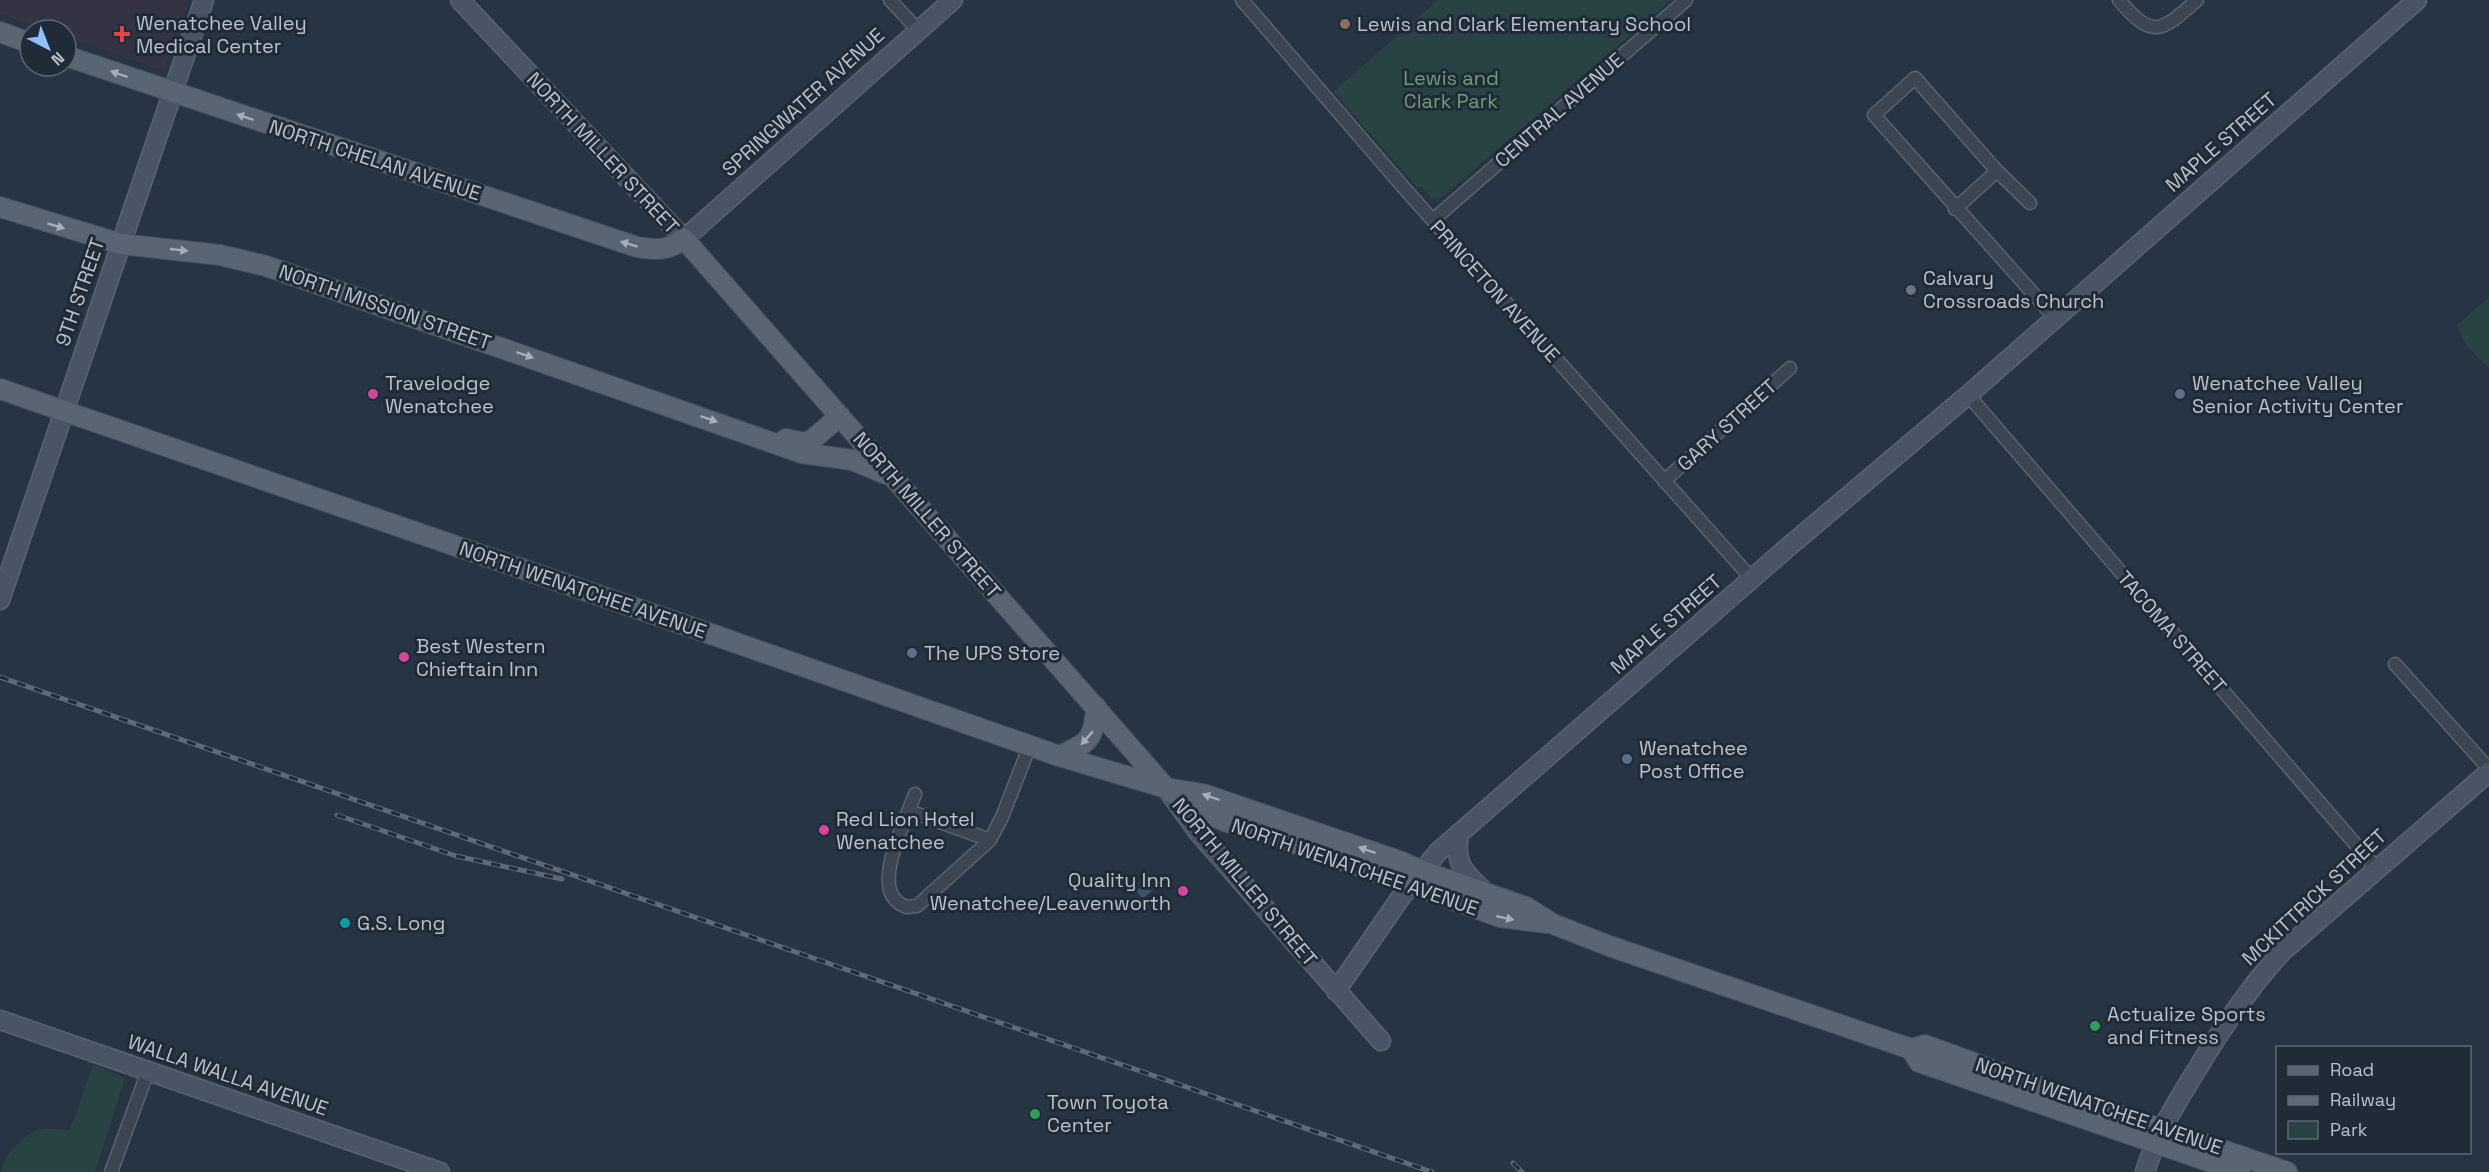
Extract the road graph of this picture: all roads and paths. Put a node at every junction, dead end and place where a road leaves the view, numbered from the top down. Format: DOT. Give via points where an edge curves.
graph roads {
  1 [pos="204,0"];
  2 [pos="890,0"];
  3 [pos="953,0"];
  4 [pos="1242,0"];
  5 [pos="1686,0"];
  6 [pos="2119,0"];
  7 [pos="2198,0"];
  8 [pos="2417,0"];
  9 [pos="464,1"];
  10 [pos="918,30"];
  11 [pos="0,33"];
  12 [pos="18,39"];
  13 [pos="78,60"];
  14 [pos="172,92"];
  15 [pos="1997,171"];
  16 [pos="2030,203"];
  17 [pos="0,207"];
  18 [pos="1955,208"];
  19 [pos="1433,220"];
  20 [pos="684,238"];
  21 [pos="121,244"];
  22 [pos="2055,318"];
  23 [pos="1790,368"];
  24 [pos="0,390"];
  25 [pos="1968,395"];
  26 [pos="64,412"];
  27 [pos="840,416"];
  28 [pos="762,438"];
  29 [pos="894,478"];
  30 [pos="1664,482"];
  31 [pos="1752,579"];
  32 [pos="0,600"];
  33 [pos="2395,664"];
  34 [pos="1096,707"];
  35 [pos="1030,745"];
  36 [pos="1059,756"];
  37 [pos="2489,771"];
  38 [pos="1166,788"];
  39 [pos="915,794"];
  40 [pos="909,811"];
  41 [pos="1459,833"];
  42 [pos="990,840"];
  43 [pos="2376,868"];
  44 [pos="1416,878"];
  45 [pos="1486,893"];
  46 [pos="1553,924"];
  47 [pos="1336,991"];
  48 [pos="0,1020"];
  49 [pos="1381,1041"];
  50 [pos="148,1071"];
  51 [pos="2159,1135"];
  52 [pos="111,1172"];
  53 [pos="440,1172"];
  54 [pos="2145,1172"];
  55 [pos="2240,1172"];
  56 [pos="2287,1172"];
  1 -- 14 [label="street, 9TH STREET"];
  2 -- 10 [label="street"];
  3 -- 10 [label="street, SPRINGWATER AVENUE"];
  4 -- 19 [label="street, PRINCETON AVENUE"];
  5 -- 19 [label="street, CENTRAL AVENUE"];
  6 -- 7 [label="street" via="2144,25 2160,28 2176,20"];
  8 -- 22 [label="street, MAPLE STREET"];
  9 -- 20 [label="street, NORTH MILLER STREET"];
  10 -- 20 [label="street, SPRINGWATER AVENUE"];
  11 -- 12 [label="main road"];
  14 -- 13 [label="main road, NORTH CHELAN AVENUE, one-way"];
  20 -- 14 [label="main road, NORTH CHELAN AVENUE, one-way" via="673,247 659,250 637,247"];
  14 -- 21 [label="street, 9TH STREET"];
  15 -- 16 [label="street"];
  15 -- 18 [label="street"];
  15 -- 18 [label="street" via="1915,78 1874,115"];
  17 -- 21 [label="main road, NORTH MISSION STREET, one-way"];
  18 -- 22 [label="street"];
  19 -- 30 [label="street, PRINCETON AVENUE"];
  20 -- 27 [label="main road, NORTH MILLER STREET"];
  21 -- 26 [label="street, 9TH STREET"];
  21 -- 28 [label="main road, NORTH MISSION STREET, one-way" via="220,255 266,266"];
  22 -- 25 [label="street, MAPLE STREET"];
  23 -- 30 [label="street, GARY STREET"];
  24 -- 26 [label="main road, NORTH WENATCHEE AVENUE"];
  25 -- 31 [label="street, MAPLE STREET"];
  25 -- 43 [label="street, TACOMA STREET"];
  26 -- 32 [label="street, 9TH STREET"];
  26 -- 35 [label="main road, NORTH WENATCHEE AVENUE"];
  27 -- 28 [label="main road, NORTH MISSION STREET" via="813,440"];
  27 -- 29 [label="main road, NORTH MILLER STREET"];
  28 -- 29 [label="main road, NORTH MISSION STREET" via="802,453 852,460"];
  29 -- 34 [label="main road, NORTH MILLER STREET"];
  30 -- 31 [label="street, PRINCETON AVENUE"];
  31 -- 41 [label="street, MAPLE STREET"];
  33 -- 37 [label="street"];
  34 -- 36 [label="main road, one-way" via="1095,729 1089,740"];
  34 -- 38 [label="main road, NORTH MILLER STREET"];
  35 -- 36 [label="main road, NORTH WENATCHEE AVENUE"];
  35 -- 42 [label="street"];
  36 -- 38 [label="main road, NORTH WENATCHEE AVENUE"];
  37 -- 43 [label="street, MCKITTRICK STREET"];
  38 -- 44 [label="main road, NORTH WENATCHEE AVENUE" via="1200,813"];
  38 -- 47 [label="street, NORTH MILLER STREET" via="1198,832"];
  39 -- 40 [label="street"];
  40 -- 42 [label="street"];
  40 -- 42 [label="street" via="893,857 889,884 894,898 906,907 917,906"];
  41 -- 44 [label="street, MAPLE STREET"];
  41 -- 45 [label="street" via="1456,852 1460,864"];
  43 -- 51 [label="street, MCKITTRICK STREET" via="2256,980 2208,1050"];
  44 -- 45 [label="main road, NORTH WENATCHEE AVENUE"];
  44 -- 46 [label="main road, NORTH WENATCHEE AVENUE, one-way" via="1500,918"];
  44 -- 47 [label="street, MAPLE STREET"];
  45 -- 46 [label="main road, NORTH WENATCHEE AVENUE" via="1526,907"];
  46 -- 51 [label="main road, NORTH WENATCHEE AVENUE" via="1911,1049 1919,1062"];
  47 -- 49 [label="street, NORTH MILLER STREET"];
  48 -- 50 [label="street, WALLA WALLA AVENUE"];
  50 -- 52 [label="street"];
  50 -- 53 [label="street, WALLA WALLA AVENUE"];
  51 -- 54 [label="street, MCKITTRICK STREET"];
  51 -- 55 [label="main road, NORTH WENATCHEE AVENUE"];
  51 -- 56 [label="main road, NORTH WENATCHEE AVENUE"];
}
